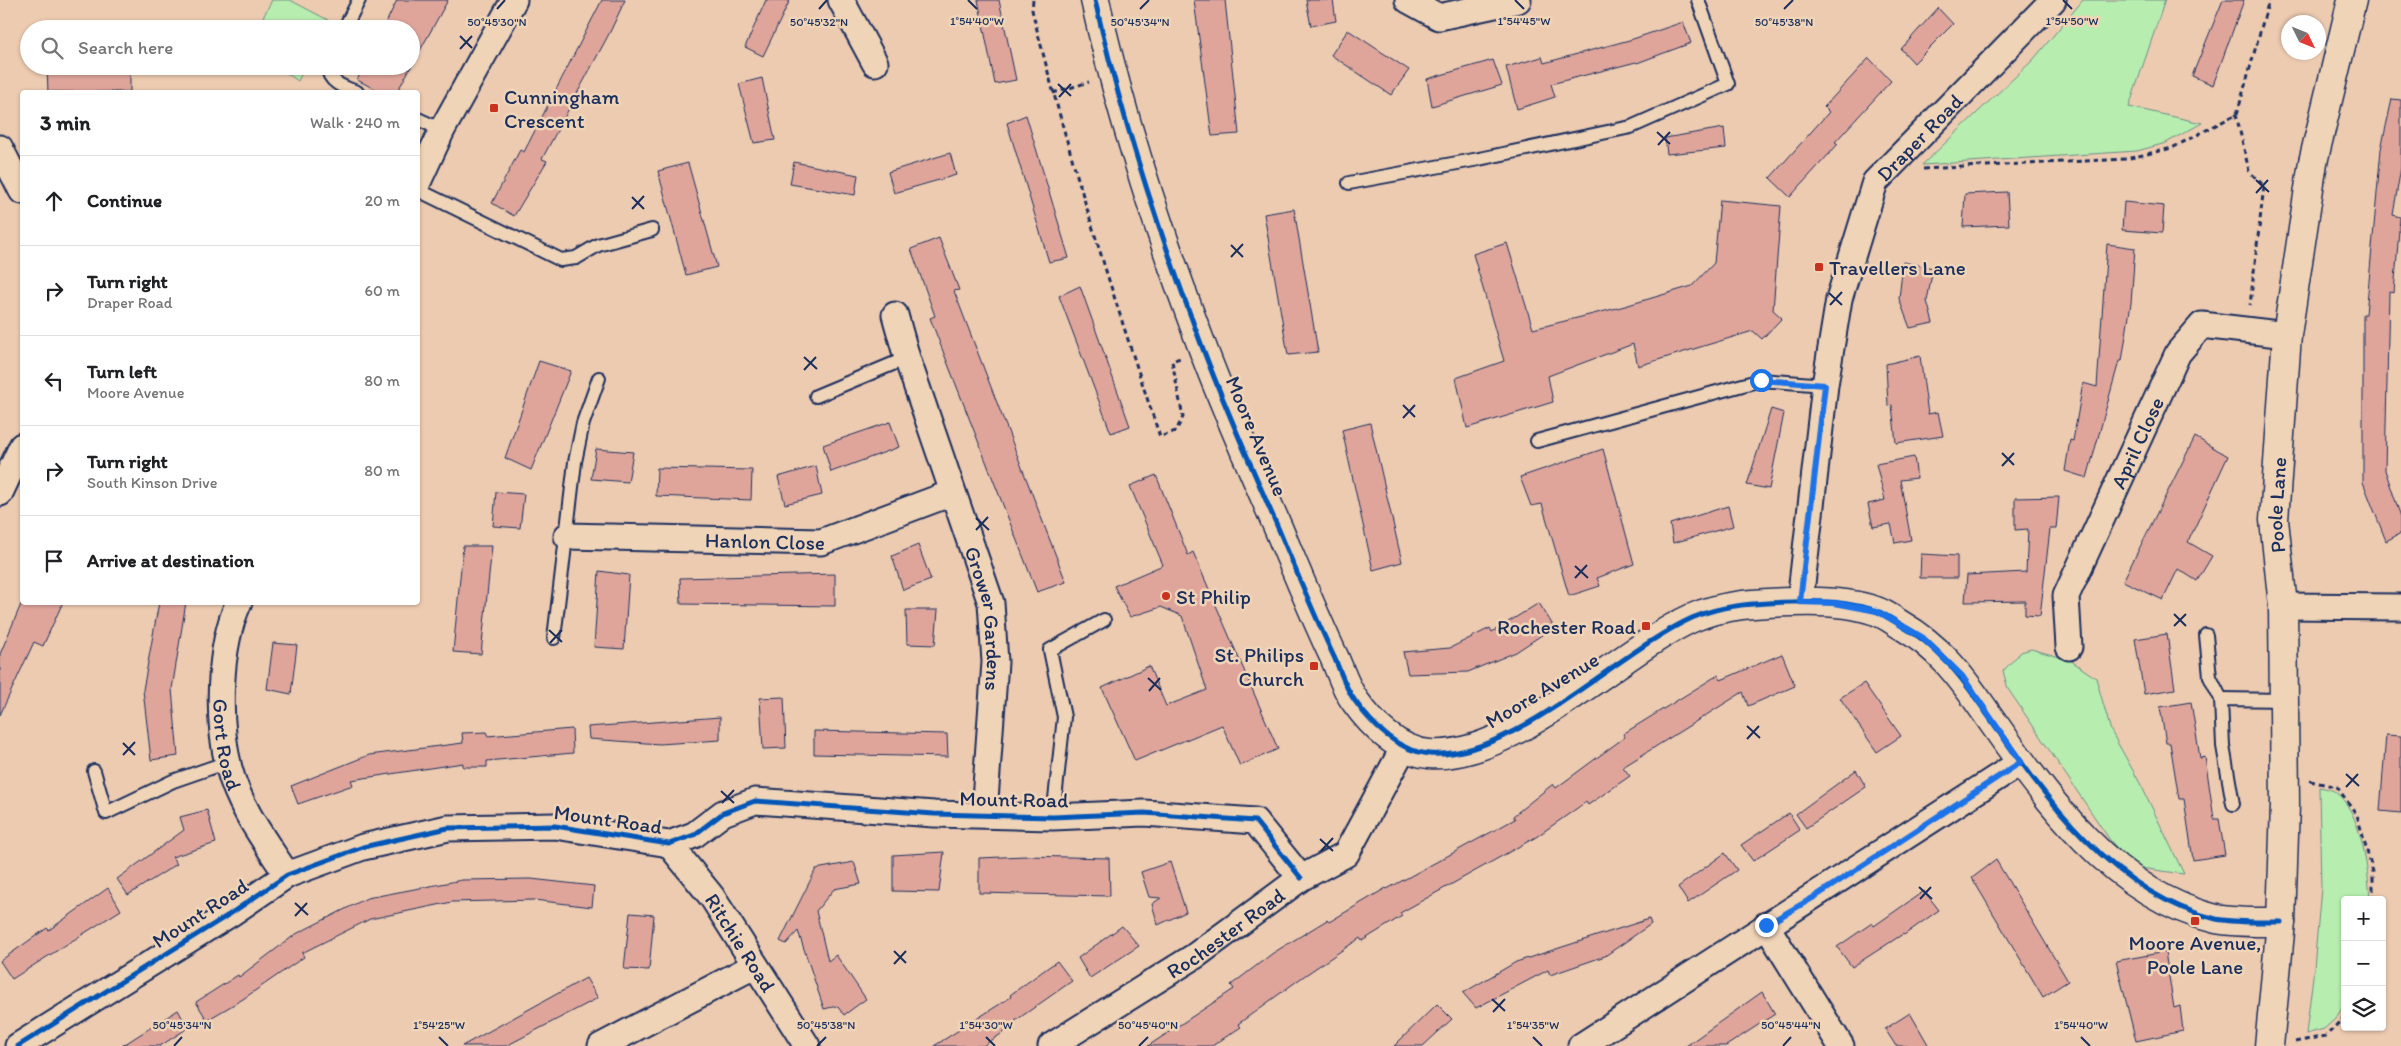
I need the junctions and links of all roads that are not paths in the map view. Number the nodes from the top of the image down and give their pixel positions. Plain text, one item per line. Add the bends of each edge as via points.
1 (359, 0) edge
2 (514, 0) edge
3 (841, 0) edge
4 (1095, 0) edge
5 (1408, 0) edge
6 (1518, 0) edge
7 (1698, 0) edge
8 (2053, 0) edge
9 (2352, 0) edge
10 (349, 20) edge
11 (875, 63) dead end
12 (329, 75) edge
13 (352, 90) edge
14 (420, 120) edge
15 (442, 130) junction
16 (0, 148) edge
17 (420, 178) edge
18 (1349, 183) dead end
19 (20, 187) edge
20 (420, 191) edge
21 (652, 230) dead end
22 (894, 315) dead end
23 (2287, 335) junction
24 (907, 358) junction
25 (599, 378) dead end
26 (1825, 385) junction
27 (816, 396) dead end
28 (1537, 441) dead end
29 (20, 450) edge
30 (0, 493) edge
31 (952, 493) junction
32 (567, 536) junction
33 (1800, 602) junction
34 (238, 605) edge
35 (2283, 606) junction
36 (2401, 607) edge
37 (1104, 620) dead end
38 (2206, 635) dead end
39 (554, 638) dead end
40 (2069, 647) dead end
41 (2221, 699) junction
42 (2285, 700) junction
43 (1404, 747) junction
44 (228, 762) junction
45 (2021, 762) junction
46 (94, 771) dead end
47 (2233, 804) dead end
48 (984, 814) junction
49 (1053, 817) junction
50 (669, 844) junction
51 (287, 875) junction
52 (1302, 878) junction
53 (2281, 922) junction
54 (1766, 925) junction
55 (754, 966) junction
56 (2281, 1044) edge
57 (18, 1046) edge
58 (601, 1046) edge
59 (808, 1046) edge
60 (1051, 1046) edge
61 (1580, 1046) edge
62 (1841, 1046) edge

1 - 10 lane
2 - 15 street
3 - 11 street
4 - 43 street, Moore Avenue via 1112,75 1147,192 1203,350 1353,699 1380,730
5 - 6 street via 1439,18
7 - 18 lane via 1728,84 1631,126 1479,160
8 - 26 street, Draper Road via 1875,182 1839,299
9 - 23 street, Poole Lane via 2313,162
12 - 13 lane via 338,84
14 - 15 lane
15 - 17 street
16 - 19 street
20 - 21 lane via 561,260 576,258 598,245
22 - 24 street, Grower Gardens
23 - 35 street, Poole Lane via 2274,520
23 - 40 street, April Close via 2202,325 2178,353 2066,596
24 - 27 lane
24 - 31 street, Grower Gardens
25 - 32 lane via 575,462
26 - 28 lane via 1761,380
26 - 33 street, Draper Road
29 - 30 street
31 - 32 street, Hanlon Close via 821,542
31 - 48 street, Grower Gardens via 991,603 995,662
32 - 39 lane
33 - 43 street, Moore Avenue via 1741,603 1693,617 1501,738 1457,752 1429,754
33 - 45 street, Moore Avenue via 1835,603 1877,611 1922,637 1962,676
34 - 44 street, Gort Road via 222,666 222,721
35 - 36 street
35 - 42 street, Poole Lane
37 - 49 lane via 1050,650 1064,716
38 - 41 lane via 2210,677
41 - 42 lane
41 - 47 lane via 2223,746
42 - 53 street, Poole Lane
43 - 52 street, Rochester Road via 1346,854
44 - 46 lane via 173,781 106,813
44 - 51 street, Gort Road via 251,819
45 - 53 street, Moore Avenue via 2106,861 2158,898 2216,919
45 - 54 street
48 - 49 street, Mount Road
48 - 50 street, Mount Road via 934,814 755,802 724,813 694,835
49 - 52 street, Mount Road via 1144,814 1255,821
50 - 51 street, Mount Road via 555,826 448,828 363,847
50 - 55 street, Ritchie Road via 712,897
51 - 57 street, Mount Road
52 - 60 street, Rochester Road via 1195,956
53 - 56 street, Poole Lane
54 - 61 street
54 - 62 street
55 - 58 street
55 - 59 street, Ritchie Road

